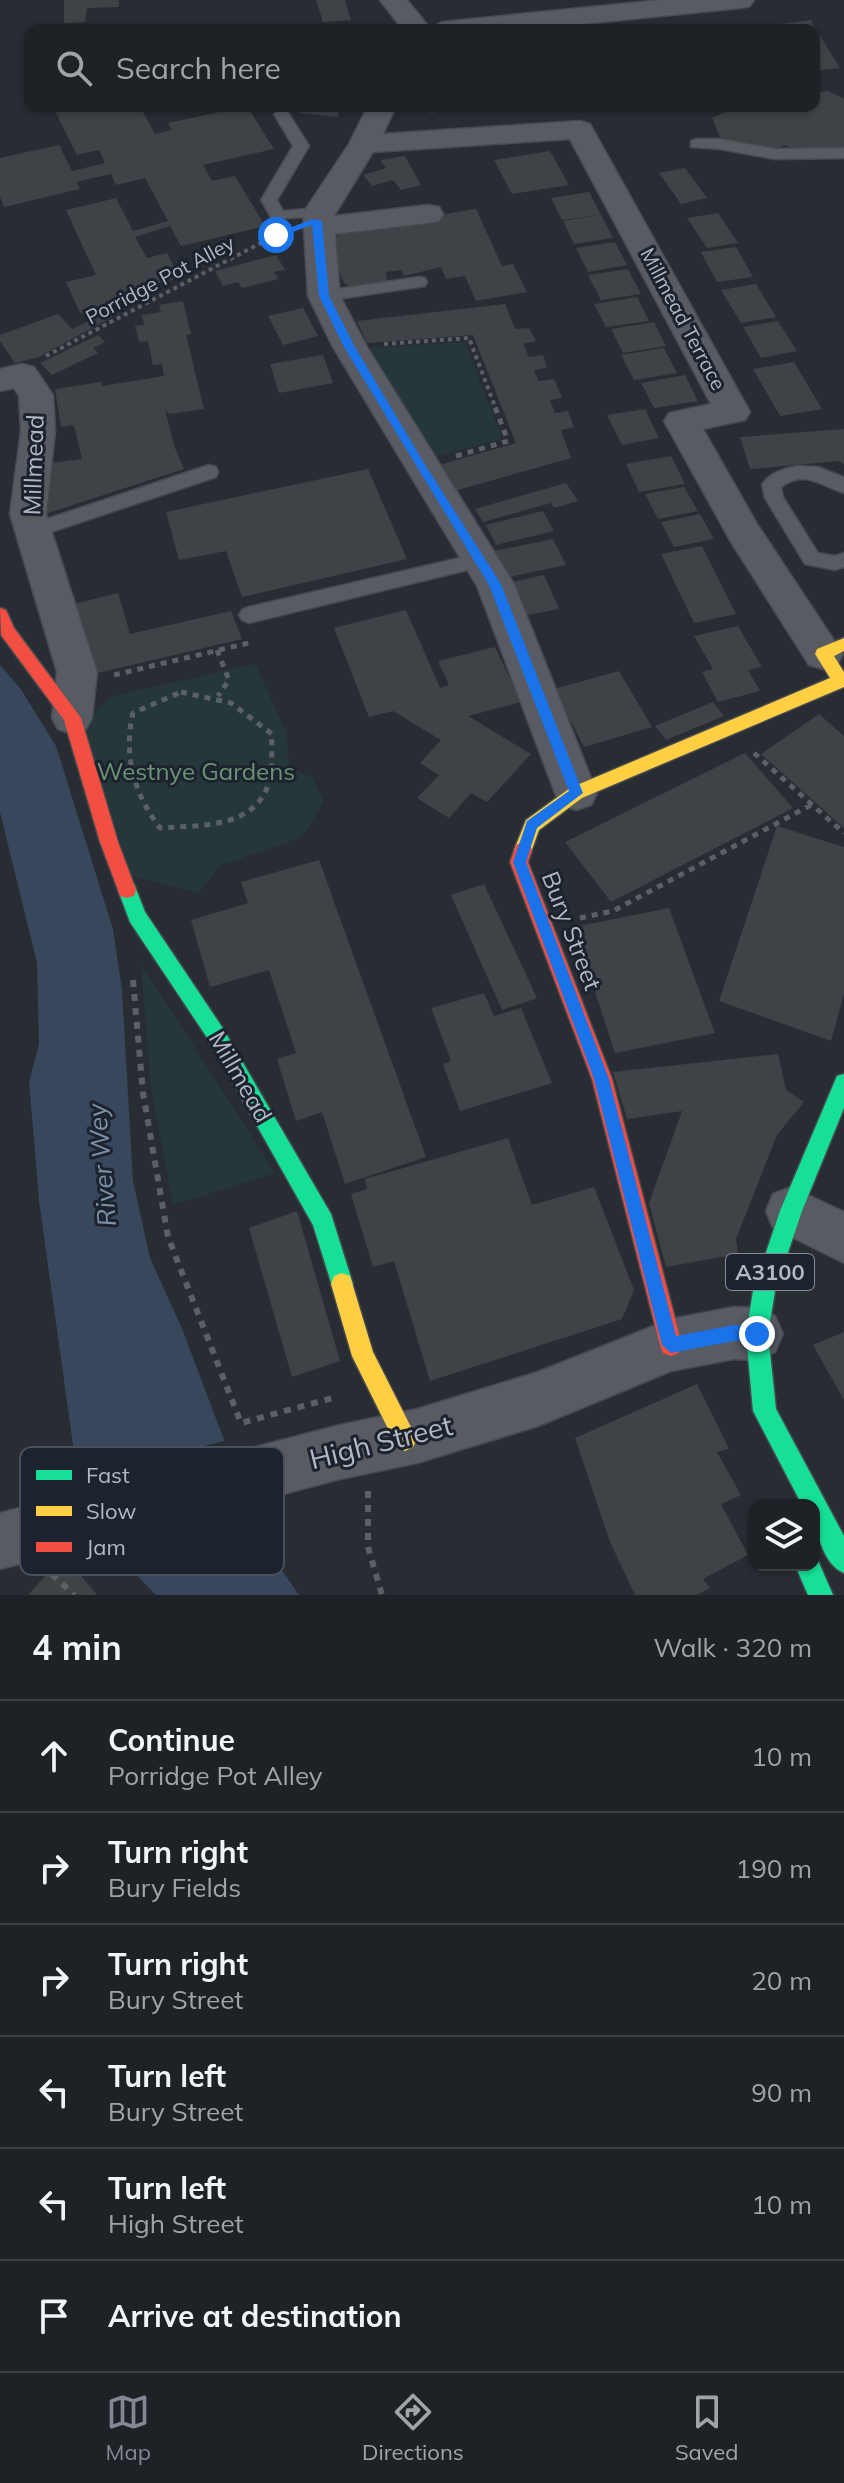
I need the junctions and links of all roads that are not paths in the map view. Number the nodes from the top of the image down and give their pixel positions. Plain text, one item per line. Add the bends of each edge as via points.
1 (393, 0) edge
2 (741, 0) edge
3 (412, 24) edge
4 (545, 24) edge
5 (379, 112) edge
6 (282, 114) dead end
7 (364, 144) junction
8 (696, 144) dead end
9 (844, 153) edge
10 (428, 214) dead end
11 (317, 220) junction
12 (419, 282) dead end
13 (324, 296) junction
14 (11, 378) edge
15 (209, 472) dead end
16 (844, 486) edge
17 (33, 531) junction
18 (481, 560) junction
19 (844, 560) edge
20 (0, 614) edge
21 (249, 615) dead end
22 (836, 660) edge
23 (72, 718) junction
24 (576, 793) junction
25 (844, 1083) edge
26 (791, 1211) junction
27 (844, 1238) edge
28 (757, 1334) junction
29 (671, 1345) junction
30 (765, 1411) junction
31 (368, 1446) junction
32 (284, 1468) edge
33 (777, 1474) dead end
34 (20, 1536) edge
35 (0, 1541) edge
36 (844, 1561) edge
37 (810, 1571) edge
38 (821, 1595) edge

1 - 3 street
2 - 4 street
5 - 7 street
6 - 11 lane via 301,146 269,200 278,216
7 - 11 street
7 - 22 street, Millmead Terrace via 580,130 733,412 681,421 744,533
8 - 9 lane via 775,154
10 - 11 street
11 - 13 street
12 - 13 lane
13 - 18 street via 420,466
14 - 17 street, Millmead via 36,395 38,431 28,514
15 - 17 lane
16 - 19 lane via 830,475 804,472 780,476 771,485 812,559
17 - 23 street, Millmead via 77,672
18 - 21 lane
18 - 24 street via 506,610
20 - 23 street, Millmead
22 - 24 street, Bury Street via 735,726
23 - 31 street, Millmead via 137,916 215,1033 323,1221 363,1356
24 - 29 street, Bury Street via 532,825 519,862 602,1079
25 - 26 street, A3100
26 - 27 street
26 - 28 street, A3100 via 764,1291
28 - 29 street, High Street
28 - 30 street, A3100
29 - 31 street, High Street via 538,1399
30 - 33 street, A3100
30 - 36 street, A3100
31 - 32 street, High Street
34 - 35 street, High Street
37 - 38 street

